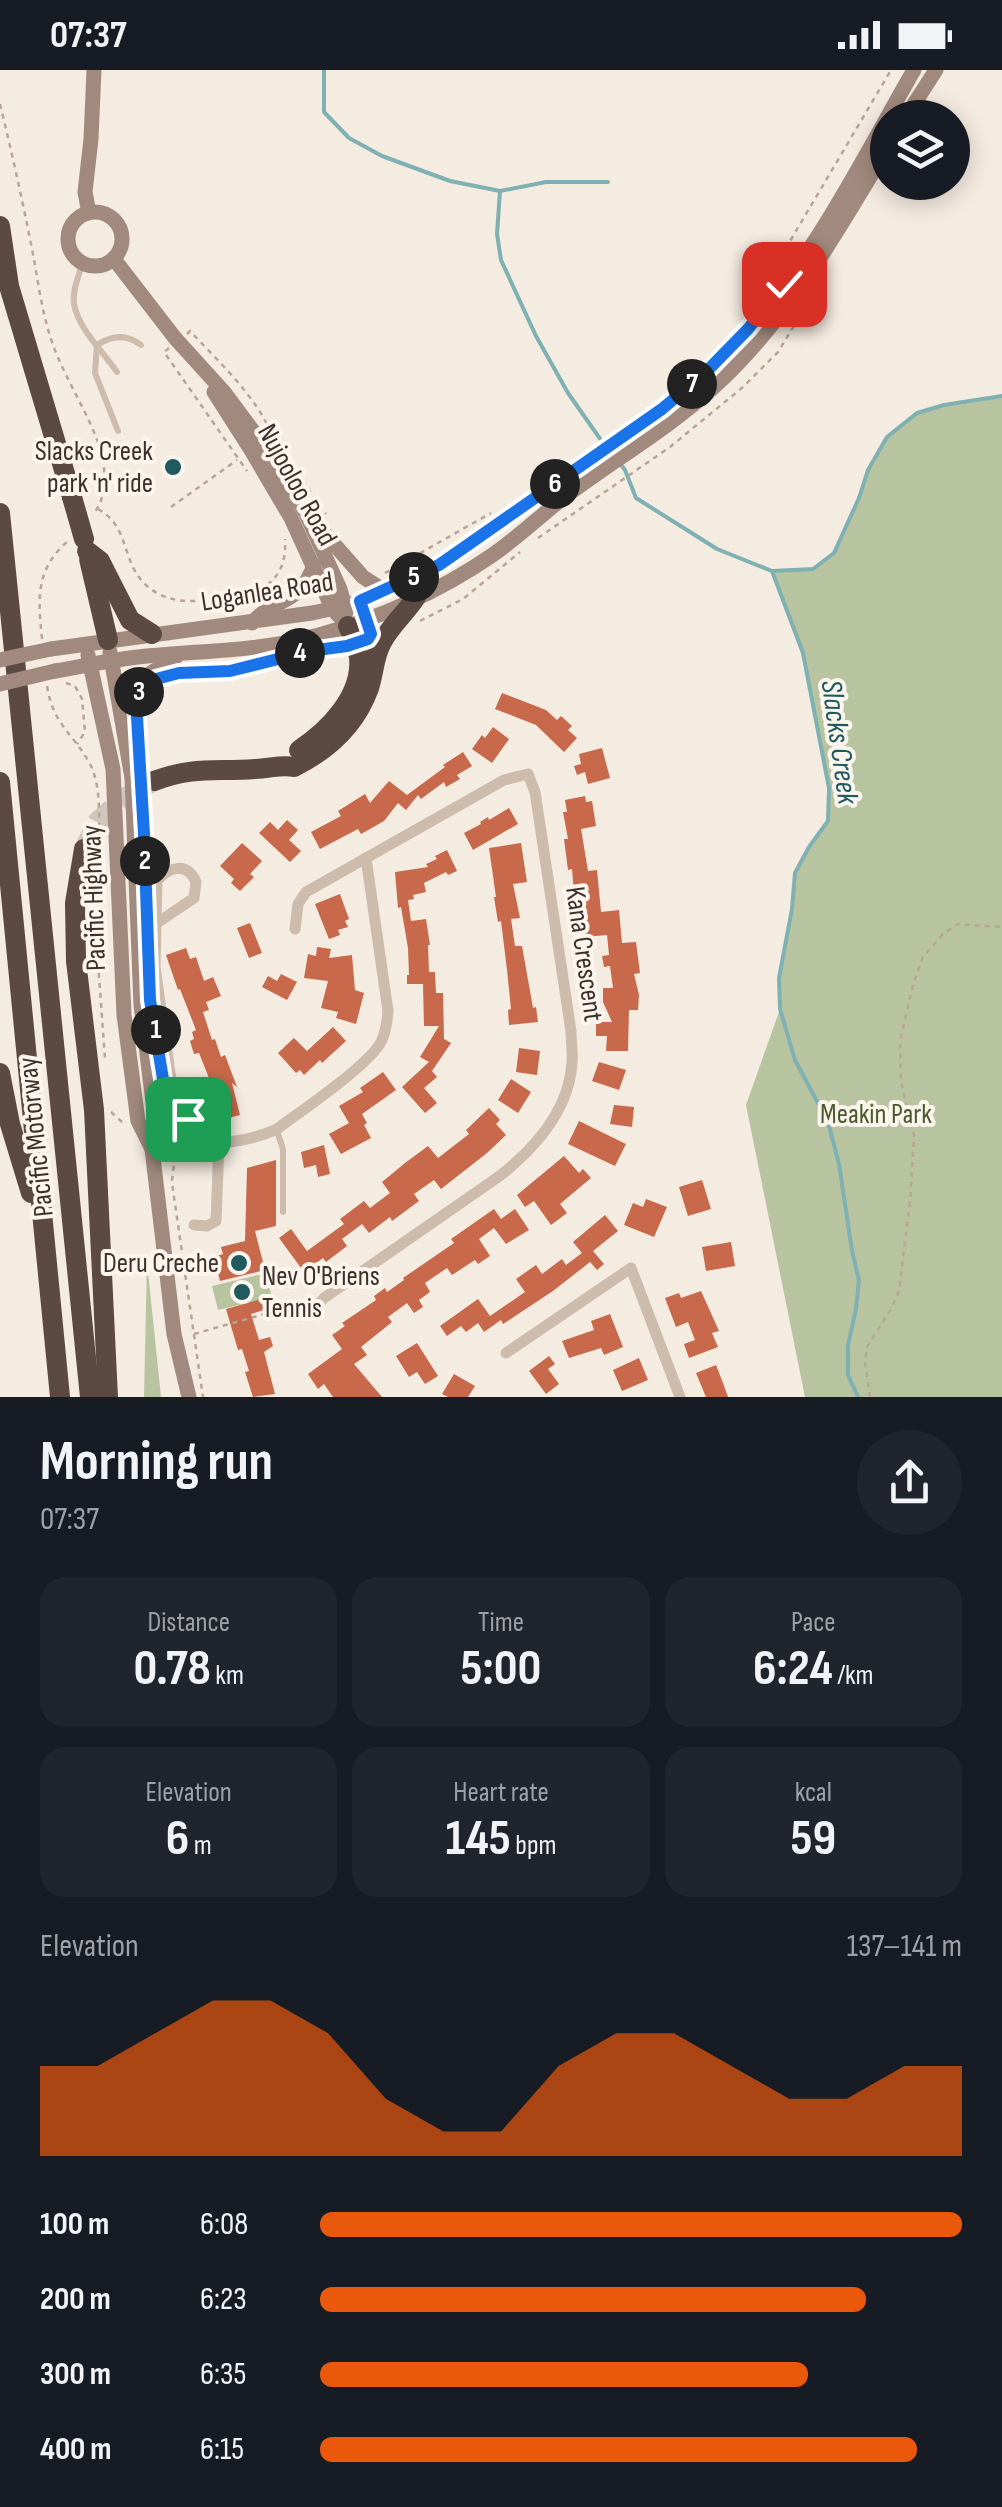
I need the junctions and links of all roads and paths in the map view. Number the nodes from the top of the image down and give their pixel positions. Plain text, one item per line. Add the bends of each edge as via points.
1 (94, 70) edge
2 (892, 70) edge
3 (914, 70) edge
4 (936, 70) edge
5 (917, 100) edge
6 (870, 176) edge
7 (89, 212) junction
8 (0, 226) edge
9 (114, 259) junction
10 (82, 264) junction
11 (762, 290) dead end
12 (178, 341) junction
13 (97, 345) junction
14 (140, 345) dead end
15 (199, 366) junction
16 (117, 372) dead end
17 (666, 415) junction
18 (118, 431) dead end
19 (271, 433) dead end
20 (238, 459) junction
21 (634, 472) dead end
22 (302, 480) dead end
23 (621, 481) dead end
24 (255, 482) dead end
25 (556, 493) junction
26 (171, 507) dead end
27 (98, 509) dead end
28 (498, 510) dead end
29 (305, 512) junction
30 (0, 513) edge
31 (331, 522) dead end
32 (284, 532) dead end
33 (86, 545) junction
34 (314, 565) junction
35 (362, 578) junction
36 (384, 591) junction
37 (416, 597) junction
38 (345, 621) junction
39 (252, 622) junction
40 (152, 634) junction
41 (86, 644) junction
42 (110, 650) junction
43 (310, 651) dead end
44 (179, 654) junction
45 (278, 658) dead end
46 (0, 660) edge
47 (90, 665) junction
48 (168, 676) dead end
49 (59, 677) junction
50 (0, 684) edge
51 (140, 688) dead end
52 (120, 697) junction
53 (138, 738) dead end
54 (283, 765) junction
55 (154, 780) tunnel mouth
56 (0, 782) edge
57 (84, 848) tunnel mouth
58 (366, 858) junction
59 (157, 923) junction
60 (1002, 927) edge
61 (295, 929) dead end
62 (0, 1073) edge
63 (106, 1073) dead end
64 (109, 1100) dead end
65 (138, 1121) junction
66 (276, 1130) junction
67 (219, 1142) junction
68 (197, 1144) junction
69 (174, 1146) junction
70 (152, 1149) junction
71 (283, 1212) dead end
72 (194, 1224) dead end
73 (45, 1238) junction
74 (312, 1312) joint
75 (192, 1334) junction
76 (506, 1353) dead end
77 (60, 1397) edge
78 (90, 1397) edge
79 (108, 1397) edge
80 (188, 1397) edge
81 (204, 1397) edge
82 (680, 1397) edge
83 (870, 1397) edge

1 - 7 main road
2 - 11 path
3 - 17 main road, Loganlea Road via 784,284
4 - 5 main road
6 - 17 main road, Loganlea Road via 796,296 757,343 730,371
7 - 9 main road via 119,226 122,244
7 - 10 main road via 74,221 68,236 70,252
8 - 33 highway, bridge via 9,286
9 - 10 main road
9 - 12 main road, Nujooloo Road
10 - 13 lane via 74,304
12 - 15 main road, Nujooloo Road
12 - 19 path via 190,332
12 - 20 path via 164,352
13 - 14 lane via 116,337
13 - 16 lane
13 - 18 lane via 95,372
15 - 29 main road, Nujooloo Road via 262,443
15 - 34 main road, Nujooloo Road
17 - 25 main road, Loganlea Road
20 - 24 path
20 - 26 path
21 - 23 path
22 - 31 path
25 - 36 main road, Loganlea Road
25 - 37 main road, Loganlea Road via 489,558
27 - 32 path via 120,528 142,580 175,601 262,589 283,558
28 - 35 path via 389,572 370,570
29 - 35 main road
29 - 38 main road, Nujooloo Road via 340,588
30 - 78 highway, Pacific Motorway
33 - 40 highway via 130,620
33 - 42 highway
34 - 38 main road, Nujooloo Road
34 - 39 main road via 298,593
35 - 36 main road
36 - 38 main road, Loganlea Road
37 - 38 main road, Loganlea Road
37 - 54 highway via 380,645 367,693 336,740 294,767
38 - 39 main road, Loganlea Road
38 - 43 path
38 - 44 main road, Loganlea Road via 275,645
38 - 54 highway via 359,666 353,690 326,729
39 - 40 main road, Loganlea Road
40 - 42 main road, Loganlea Road
41 - 42 main road, Loganlea Road
41 - 46 main road, Loganlea Road, bridge
41 - 47 main road, Pacific Highway
42 - 44 main road, Loganlea Road
42 - 47 main road, Loganlea Road
42 - 52 main road, Pacific Highway
44 - 52 main road
45 - 48 path via 230,671
47 - 49 main road, Loganlea Road
47 - 65 main road, Pacific Highway via 113,769 124,1015
49 - 50 main road, Loganlea Road, bridge
49 - 63 path via 82,699 85,732 76,745 97,786 97,948
51 - 53 path
52 - 70 main road, Pacific Highway via 132,778
54 - 55 highway via 180,771
56 - 73 highway, Pacific Motorway
57 - 79 highway via 74,902 76,961 94,1110
58 - 61 street, Kana Crescent via 306,892
58 - 66 street via 386,1030 366,1060
58 - 74 street, Kana Crescent via 504,780 528,774 572,1065 564,1098 527,1154
59 - 59 street via 194,898 196,882 187,870 170,868 157,880
59 - 68 street via 155,967 173,1094 194,1125
60 - 83 path via 958,924 923,957 913,984 900,1041 914,1136 910,1202 898,1291 868,1347
62 - 73 highway
64 - 65 path via 122,1124
65 - 70 main road, Pacific Highway
66 - 67 street
66 - 71 lane via 283,1149
67 - 68 street
67 - 72 street via 216,1221
68 - 69 street
69 - 70 street
69 - 75 path via 172,1180
70 - 80 main road, Pacific Highway
73 - 77 highway, Pacific Motorway
74 - 75 path via 288,1307
75 - 81 path
76 - 82 street via 632,1268

